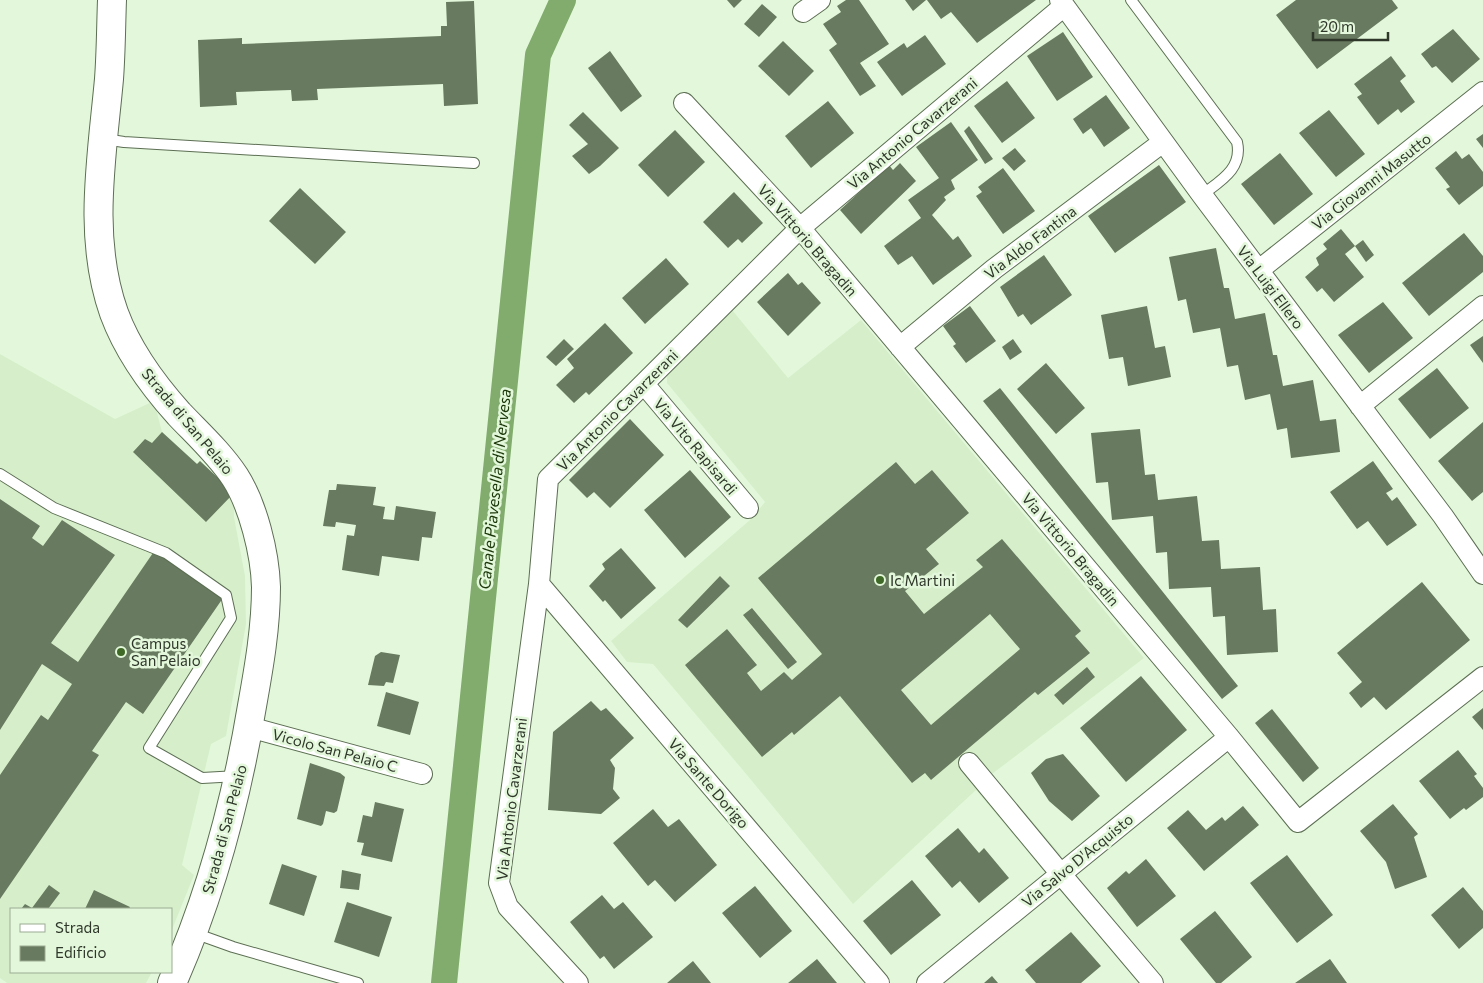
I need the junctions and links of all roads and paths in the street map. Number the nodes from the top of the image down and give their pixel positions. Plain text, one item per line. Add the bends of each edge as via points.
1 (112, 0) edge
2 (820, 0) edge
3 (1132, 0) edge
4 (1065, 2) edge
5 (803, 12) dead end
6 (1483, 92) edge
7 (684, 103) dead end
8 (103, 139) junction
9 (1163, 142) junction
10 (474, 163) dead end
11 (1202, 196) junction
12 (800, 228) junction
13 (1260, 270) junction
14 (1483, 306) edge
15 (900, 347) junction
16 (644, 384) junction
17 (1360, 406) junction
18 (0, 474) edge
19 (748, 508) dead end
20 (1483, 574) edge
21 (539, 584) junction
22 (1483, 678) edge
23 (249, 727) junction
24 (1229, 737) junction
25 (969, 763) dead end
26 (422, 774) dead end
27 (238, 776) junction
28 (1060, 874) junction
29 (194, 933) junction
30 (172, 983) edge
31 (358, 983) edge
32 (578, 983) edge
33 (879, 983) edge
34 (927, 983) edge
35 (1153, 983) edge

1 - 8 street, Strada di San Pelaio
2 - 5 street
3 - 11 lane via 1237,142 1238,160 1226,177
4 - 9 street, Via Luigi Ellero
4 - 12 street, Via Antonio Cavarzerani
6 - 13 street, Via Giovanni Masutto
7 - 12 street, Via Vittorio Bragadin
8 - 10 lane
8 - 23 street, Strada di San Pelaio via 99,242 114,312 129,348 152,383 235,477 250,505 260,540 266,585 263,638
9 - 11 street, Via Luigi Ellero
9 - 15 street, Via Aldo Fantina via 994,269
11 - 13 street, Via Luigi Ellero
12 - 15 street, Via Vittorio Bragadin
12 - 16 street, Via Antonio Cavarzerani
13 - 17 street, Via Luigi Ellero
14 - 17 street
15 - 24 street, Via Vittorio Bragadin
16 - 19 street, Via Vito Rapisardi
16 - 21 street, Via Antonio Cavarzerani via 548,479
17 - 20 street, Via Luigi Ellero
18 - 27 lane via 54,508 166,553 226,596 231,618 149,748 202,778
21 - 32 street, Via Antonio Cavarzerani via 499,883 508,907
21 - 33 street, Via Sante Dorigo
22 - 24 street, Via Vittorio Bragadin via 1298,822
23 - 26 street, Vicolo San Pelaio C
23 - 27 street, Strada di San Pelaio
24 - 28 street, Via Salvo D'Acquisto
25 - 28 street
27 - 29 street, Strada di San Pelaio via 220,852
28 - 34 street, Via Salvo D'Acquisto
28 - 35 street
29 - 30 street, Strada di San Pelaio
29 - 31 lane

